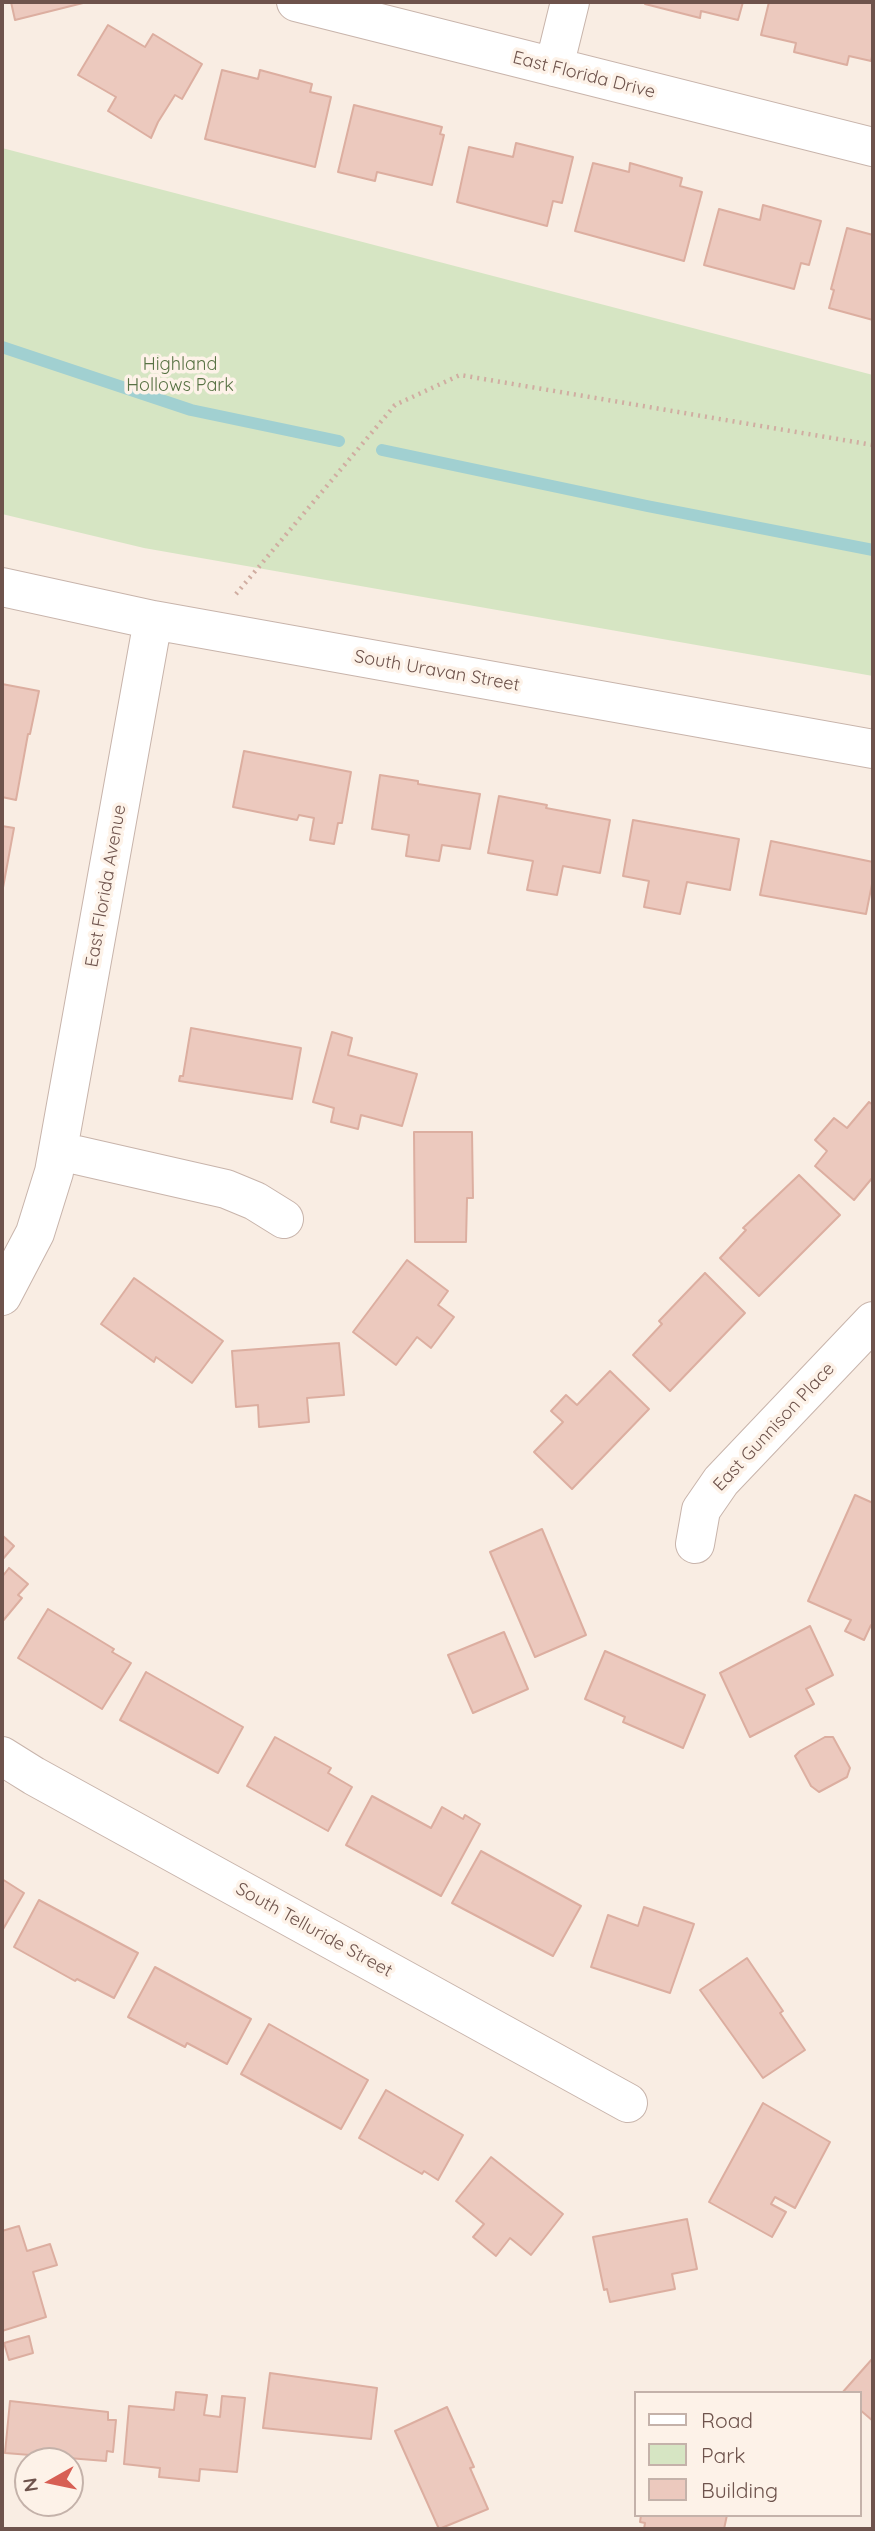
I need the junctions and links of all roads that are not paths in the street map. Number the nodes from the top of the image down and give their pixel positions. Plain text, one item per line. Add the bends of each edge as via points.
1 (296, 2) edge
2 (570, 2) edge
3 (554, 67) junction
4 (873, 147) edge
5 (2, 587) edge
6 (153, 620) junction
7 (873, 749) edge
8 (59, 1151) junction
9 (284, 1219) dead end
10 (2, 1296) edge
11 (873, 1321) edge
12 (695, 1544) dead end
13 (2, 1756) edge
14 (628, 2103) dead end

1 - 3 street, East Florida Drive
2 - 3 street
3 - 4 street, East Florida Drive
5 - 6 street, South Uravan Street
6 - 7 street, South Uravan Street
6 - 8 street, East Florida Avenue
8 - 9 street via 226,1189
8 - 10 street, East Florida Avenue via 34,1233
11 - 12 street, East Gunnison Place via 720,1482 701,1510
13 - 14 street, South Telluride Street

